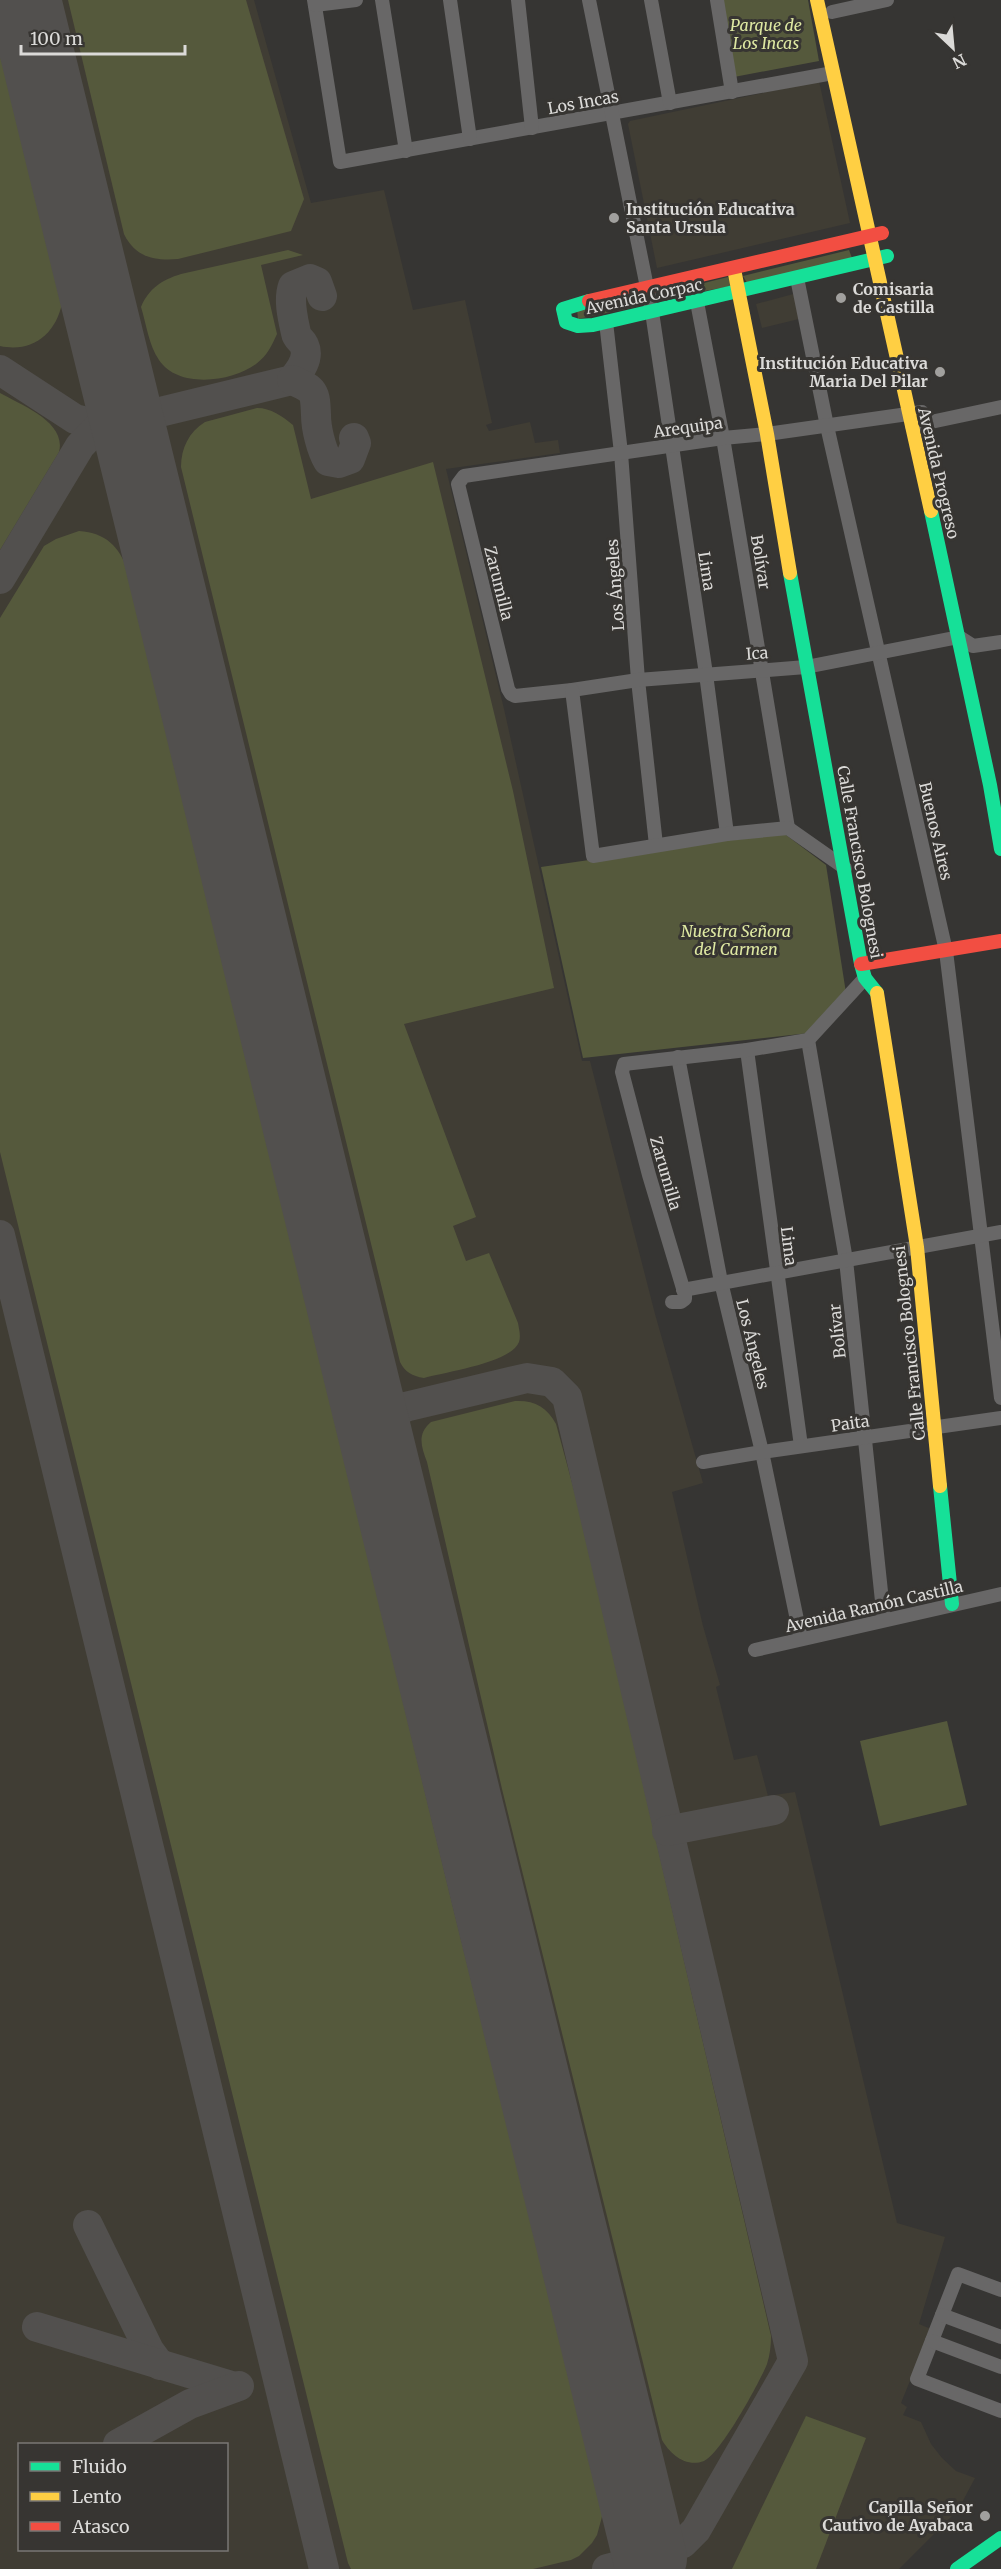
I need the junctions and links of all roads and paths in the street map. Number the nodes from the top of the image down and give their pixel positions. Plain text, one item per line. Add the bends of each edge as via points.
1 (356, 0) edge
2 (382, 0) edge
3 (450, 0) edge
4 (518, 0) edge
5 (589, 0) edge
6 (651, 0) edge
7 (717, 0) edge
8 (817, 0) edge
9 (887, 0) edge
10 (315, 2) edge
11 (831, 6) edge
12 (833, 73) junction
13 (732, 92) junction
14 (670, 103) junction
15 (611, 113) junction
16 (531, 128) junction
17 (470, 139) junction
18 (406, 151) junction
19 (876, 234) junction
20 (881, 258) junction
21 (734, 269) junction
22 (797, 278) junction
23 (647, 288) junction
24 (739, 292) junction
25 (697, 302) junction
26 (652, 312) junction
27 (606, 322) junction
28 (1001, 407) edge
29 (917, 419) junction
30 (827, 426) junction
31 (767, 434) junction
32 (723, 438) junction
33 (670, 446) junction
34 (621, 453) junction
35 (459, 479) joint
36 (958, 637) junction
37 (1001, 642) edge
38 (973, 646) junction
39 (879, 653) junction
40 (806, 667) junction
41 (762, 669) junction
42 (706, 674) junction
43 (638, 680) junction
44 (572, 690) junction
45 (511, 694) joint
46 (1001, 777) edge
47 (788, 828) junction
48 (727, 834) junction
49 (656, 845) junction
50 (1001, 849) edge
51 (845, 868) junction
52 (1001, 941) edge
53 (946, 951) junction
54 (861, 964) junction
55 (865, 978) junction
56 (808, 1040) junction
57 (747, 1050) junction
58 (678, 1057) junction
59 (1001, 1232) edge
60 (981, 1236) junction
61 (917, 1247) junction
62 (846, 1260) junction
63 (776, 1273) junction
64 (721, 1282) junction
65 (683, 1290) junction
66 (672, 1302) dead end
67 (1001, 1398) edge
68 (1001, 1418) edge
69 (933, 1428) junction
70 (864, 1438) junction
71 (801, 1446) junction
72 (762, 1452) junction
73 (703, 1462) dead end
74 (1001, 1594) edge
75 (952, 1604) junction
76 (884, 1620) junction
77 (801, 1639) junction
78 (755, 1650) dead end
79 (1001, 2290) edge
80 (942, 2315) junction
81 (1001, 2337) edge
82 (932, 2341) junction
83 (1001, 2367) edge
84 (1001, 2411) edge
85 (1001, 2538) edge
86 (1001, 2555) edge
87 (957, 2569) edge
88 (981, 2569) edge

1 - 10 street
2 - 18 street
3 - 17 street
4 - 16 street
5 - 15 street, Lima
6 - 14 street
7 - 13 street
8 - 12 street, Avenida Progreso
9 - 11 street
10 - 18 street, Los Incas via 340,162
11 - 19 street, Avenida Progreso
12 - 13 street, Los Incas
12 - 19 street, Avenida Progreso
13 - 14 street, Los Incas
14 - 15 street, Los Incas
15 - 16 street, Los Incas
15 - 23 street, Lima
16 - 17 street, Los Incas
17 - 18 street, Los Incas
19 - 20 street, Avenida Progreso
19 - 21 street, Avenida Corpac
20 - 22 street, Avenida Corpac
20 - 29 street, Avenida Progreso
21 - 23 street, Avenida Corpac
21 - 24 street, Calle Francisco Bolognesi
22 - 24 street, Avenida Corpac
22 - 30 street, Buenos Aires
23 - 26 street, Lima
23 - 27 street, Avenida Corpac via 563,309 564,318 573,327
24 - 25 street, Avenida Corpac
24 - 31 street, Calle Francisco Bolognesi
25 - 26 street, Avenida Corpac
25 - 32 street, Bolívar
26 - 27 street, Avenida Corpac
26 - 33 street, Lima
27 - 34 street, Los Ángeles
28 - 29 street, Arequipa
29 - 30 street, Arequipa
29 - 36 street, Avenida Progreso
29 - 38 street, Avenida Progreso
30 - 31 street, Arequipa
30 - 39 street, Buenos Aires
31 - 32 street, Arequipa
31 - 40 street, Calle Francisco Bolognesi
32 - 33 street, Arequipa
32 - 41 street, Bolívar
33 - 34 street, Arequipa
33 - 42 street, Lima
34 - 35 street, Arequipa
34 - 43 street, Los Ángeles
35 - 45 street, Zarumilla
36 - 38 street
36 - 39 street, Ica
36 - 50 street, Avenida Progreso
37 - 38 street
38 - 46 street, Avenida Progreso
39 - 40 street, Ica
39 - 53 street, Buenos Aires
40 - 41 street, Ica
40 - 51 street, Calle Francisco Bolognesi
41 - 42 street, Ica
41 - 47 street, Bolívar
42 - 43 street, Ica
42 - 48 street, Lima
43 - 44 street, Ica
43 - 49 street, Los Ángeles
44 - 45 street, Ica
44 - 49 street via 592,855
47 - 48 street
47 - 51 street
48 - 49 street
51 - 54 street, Calle Francisco Bolognesi
52 - 53 street
53 - 54 street
53 - 60 street, Buenos Aires
54 - 55 street, Calle Francisco Bolognesi
55 - 56 street
55 - 61 street, Calle Francisco Bolognesi via 875,989 880,1006
56 - 57 street
56 - 62 street, Bolívar
57 - 58 street
57 - 63 street, Lima
58 - 64 street, Los Ángeles
58 - 65 street, Zarumilla via 624,1064 622,1072
59 - 60 street
60 - 61 street
60 - 67 street, Buenos Aires
61 - 62 street
61 - 69 street, Calle Francisco Bolognesi
62 - 63 street
62 - 70 street, Bolívar
63 - 64 street
63 - 71 street, Lima
64 - 65 street
64 - 72 street, Los Ángeles
65 - 66 street via 684,1300
68 - 69 street, Paita
69 - 70 street, Paita
69 - 75 street, Calle Francisco Bolognesi
70 - 71 street, Paita
70 - 76 street, Bolívar
71 - 72 street, Paita
72 - 73 street, Paita
72 - 77 street, Los Ángeles
74 - 75 street, Avenida Ramón Castilla
75 - 76 street, Avenida Ramón Castilla
76 - 77 street, Avenida Ramón Castilla
77 - 78 street, Avenida Ramón Castilla
79 - 80 street via 958,2274
80 - 81 street
80 - 82 street
82 - 83 street
82 - 84 street via 917,2379
85 - 87 street
86 - 88 street

